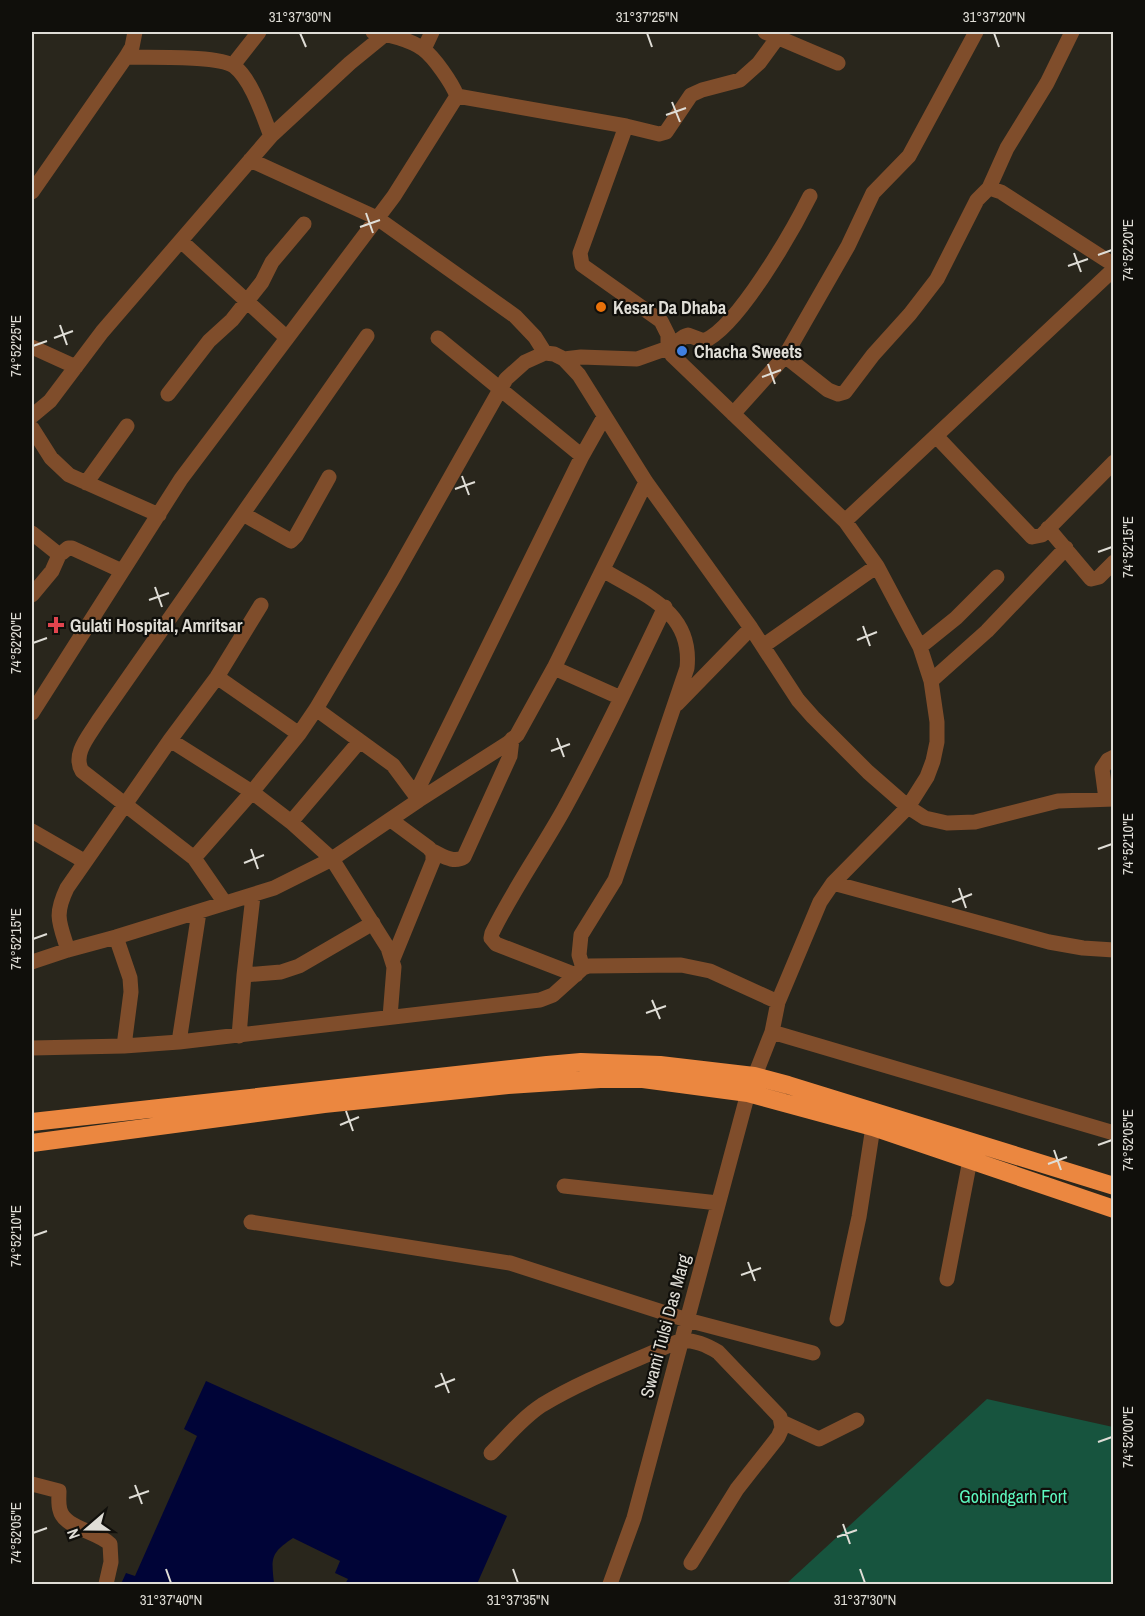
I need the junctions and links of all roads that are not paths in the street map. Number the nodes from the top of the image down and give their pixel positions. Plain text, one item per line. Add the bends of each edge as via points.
1 (135, 32) edge
2 (258, 32) edge
3 (382, 32) edge
4 (432, 32) edge
5 (976, 32) edge
6 (1072, 32) edge
7 (772, 34) edge
8 (424, 49) junction
9 (126, 57) junction
10 (838, 63) dead end
11 (233, 65) junction
12 (457, 96) junction
13 (626, 126) junction
14 (271, 136) junction
15 (250, 160) junction
16 (989, 188) junction
17 (32, 192) edge
18 (810, 196) dead end
19 (377, 218) junction
20 (304, 224) dead end
21 (181, 241) junction
22 (1113, 267) edge
23 (246, 300) junction
24 (367, 336) dead end
25 (287, 338) junction
26 (438, 338) dead end
27 (32, 348) edge
28 (668, 348) junction
29 (545, 353) junction
30 (785, 356) junction
31 (564, 359) junction
32 (76, 367) junction
33 (500, 388) junction
34 (168, 394) dead end
35 (733, 414) junction
36 (32, 416) edge
37 (604, 417) junction
38 (127, 426) dead end
39 (32, 428) edge
40 (937, 437) junction
41 (582, 456) junction
42 (1113, 462) edge
43 (329, 477) dead end
44 (646, 482) junction
45 (86, 483) junction
46 (243, 514) junction
47 (159, 515) junction
48 (845, 522) junction
49 (1048, 528) junction
50 (32, 533) edge
51 (1066, 548) junction
52 (60, 554) junction
53 (1113, 562) edge
54 (877, 566) junction
55 (603, 570) junction
56 (122, 571) junction
57 (997, 578) dead end
58 (32, 595) edge
59 (261, 605) dead end
60 (665, 608) junction
61 (751, 628) junction
62 (763, 646) junction
63 (920, 646) junction
64 (554, 668) junction
65 (217, 677) junction
66 (931, 681) junction
67 (621, 698) junction
68 (673, 708) junction
69 (316, 709) junction
70 (32, 713) edge
71 (299, 734) junction
72 (512, 739) junction
73 (170, 740) junction
74 (359, 742) junction
75 (1113, 757) edge
76 (252, 792) junction
77 (417, 797) junction
78 (1110, 799) edge
79 (124, 805) junction
80 (908, 807) junction
81 (390, 820) junction
82 (291, 822) junction
83 (32, 831) edge
84 (432, 850) junction
85 (194, 858) junction
86 (332, 860) junction
87 (84, 861) junction
88 (833, 883) junction
89 (253, 896) junction
90 (225, 903) junction
91 (200, 912) junction
92 (373, 923) junction
93 (116, 937) junction
94 (68, 950) junction
95 (1113, 950) edge
96 (393, 960) junction
97 (32, 962) edge
98 (580, 971) junction
99 (244, 975) junction
100 (778, 1002) junction
101 (390, 1017) junction
102 (772, 1032) junction
103 (239, 1036) junction
104 (179, 1042) junction
105 (124, 1047) junction
106 (32, 1048) edge
107 (751, 1085) junction
108 (32, 1122) edge
109 (873, 1126) junction
110 (1113, 1133) edge
111 (32, 1143) edge
112 (970, 1160) junction
113 (564, 1185) dead end
114 (1113, 1186) edge
115 (718, 1203) junction
116 (1113, 1209) edge
117 (251, 1222) dead end
118 (947, 1279) dead end
119 (837, 1319) dead end
120 (687, 1320) junction
121 (681, 1340) junction
122 (813, 1353) dead end
123 (857, 1420) dead end
124 (782, 1422) junction
125 (491, 1453) dead end
126 (32, 1484) edge
127 (691, 1563) dead end
128 (106, 1584) edge
129 (610, 1584) edge

1 - 9 street
2 - 11 street
3 - 8 street
3 - 14 street
4 - 8 street
5 - 30 street via 909,156 873,193 848,246
6 - 16 street
7 - 10 street
7 - 13 street via 759,63 740,80 691,95 666,132 659,134
8 - 12 street
9 - 11 street via 214,60
9 - 17 street
11 - 14 street via 251,88
12 - 13 street
12 - 19 street
13 - 28 street via 580,260 661,321 668,335
14 - 15 street
15 - 19 street
15 - 21 street
16 - 22 street via 1001,192
16 - 30 street via 977,200 937,279 845,392 828,390
18 - 28 street via 791,233 734,316 709,339 688,335
19 - 25 street
19 - 29 street via 515,316
20 - 23 street
21 - 23 street
21 - 32 street
22 - 40 street
23 - 25 street
23 - 34 street
24 - 46 street
25 - 47 street via 181,479
26 - 33 street
27 - 32 street
28 - 31 street via 637,359
28 - 35 street, Swami Tulsi Das Marg
29 - 31 street
29 - 33 street via 516,368
30 - 35 street
31 - 37 street via 579,375
32 - 36 street
33 - 41 street
33 - 69 street
35 - 48 street, Swami Tulsi Das Marg
37 - 41 street
37 - 44 street
38 - 45 street
39 - 45 street via 59,468
40 - 48 street
40 - 49 street via 1032,537 1042,535
41 - 77 street
42 - 49 street
43 - 46 street via 291,541
44 - 55 street
44 - 61 street
45 - 47 street
46 - 79 street via 78,755 82,771
47 - 56 street
48 - 54 street, Swami Tulsi Das Marg
49 - 51 street
50 - 52 street
51 - 53 street via 1090,579 1100,578
51 - 66 street via 987,631
52 - 56 street via 72,548
52 - 58 street
54 - 62 street
54 - 63 street, Swami Tulsi Das Marg
55 - 60 street
55 - 64 street
56 - 70 street
57 - 63 street via 950,624
59 - 65 street
60 - 67 street
60 - 68 street via 684,634 688,651 687,668
61 - 62 street
61 - 68 street
62 - 80 street via 813,717
63 - 66 street, Swami Tulsi Das Marg
64 - 67 street
64 - 72 street
65 - 71 street
65 - 73 street
66 - 80 street, Swami Tulsi Das Marg via 937,742 927,777
67 - 98 street via 599,746 508,900 491,938 496,944
68 - 98 street via 615,880 581,935
69 - 71 street
69 - 74 street
71 - 76 street
72 - 77 street
72 - 84 street via 510,756 464,857 457,861
73 - 76 street
73 - 79 street
74 - 77 street via 393,765
74 - 82 street
75 - 78 street via 1102,769
76 - 82 street
76 - 85 street
77 - 81 street
78 - 80 street via 1058,801 957,823 936,822
79 - 85 street
79 - 87 street
80 - 88 street, Swami Tulsi Das Marg
81 - 84 street
81 - 86 street
82 - 86 street
83 - 87 street
84 - 96 street via 433,861
85 - 90 street
86 - 89 street
86 - 92 street
87 - 94 street via 59,905 60,927
88 - 95 street via 1049,942
88 - 100 street, Swami Tulsi Das Marg via 820,902
89 - 90 street
89 - 99 street
90 - 91 street
91 - 93 street
91 - 104 street
92 - 96 street
92 - 99 street via 299,966 281,972
93 - 94 street
93 - 105 street via 130,978
94 - 97 street
96 - 101 street
98 - 100 street via 600,965 681,964 710,971
98 - 101 street via 554,995 540,1000
99 - 103 street
100 - 102 street, Swami Tulsi Das Marg
101 - 103 street
102 - 107 street, Swami Tulsi Das Marg
102 - 110 street
103 - 104 street
104 - 105 street
105 - 106 street
107 - 108 highway via 660,1065 581,1062
107 - 109 highway
107 - 111 highway via 643,1079 554,1081 324,1104
107 - 114 highway via 788,1085
107 - 115 street, Swami Tulsi Das Marg
109 - 112 highway
109 - 119 street
112 - 116 highway
112 - 118 street
113 - 115 street
115 - 120 street, Swami Tulsi Das Marg
117 - 120 street via 510,1263
120 - 121 street, Swami Tulsi Das Marg
120 - 122 street
121 - 124 street via 696,1341 718,1352
121 - 125 street via 541,1406
121 - 129 street, Swami Tulsi Das Marg via 634,1518
123 - 124 street via 819,1439
124 - 127 street via 778,1437 737,1489
126 - 128 street via 59,1491 62,1518 110,1544

